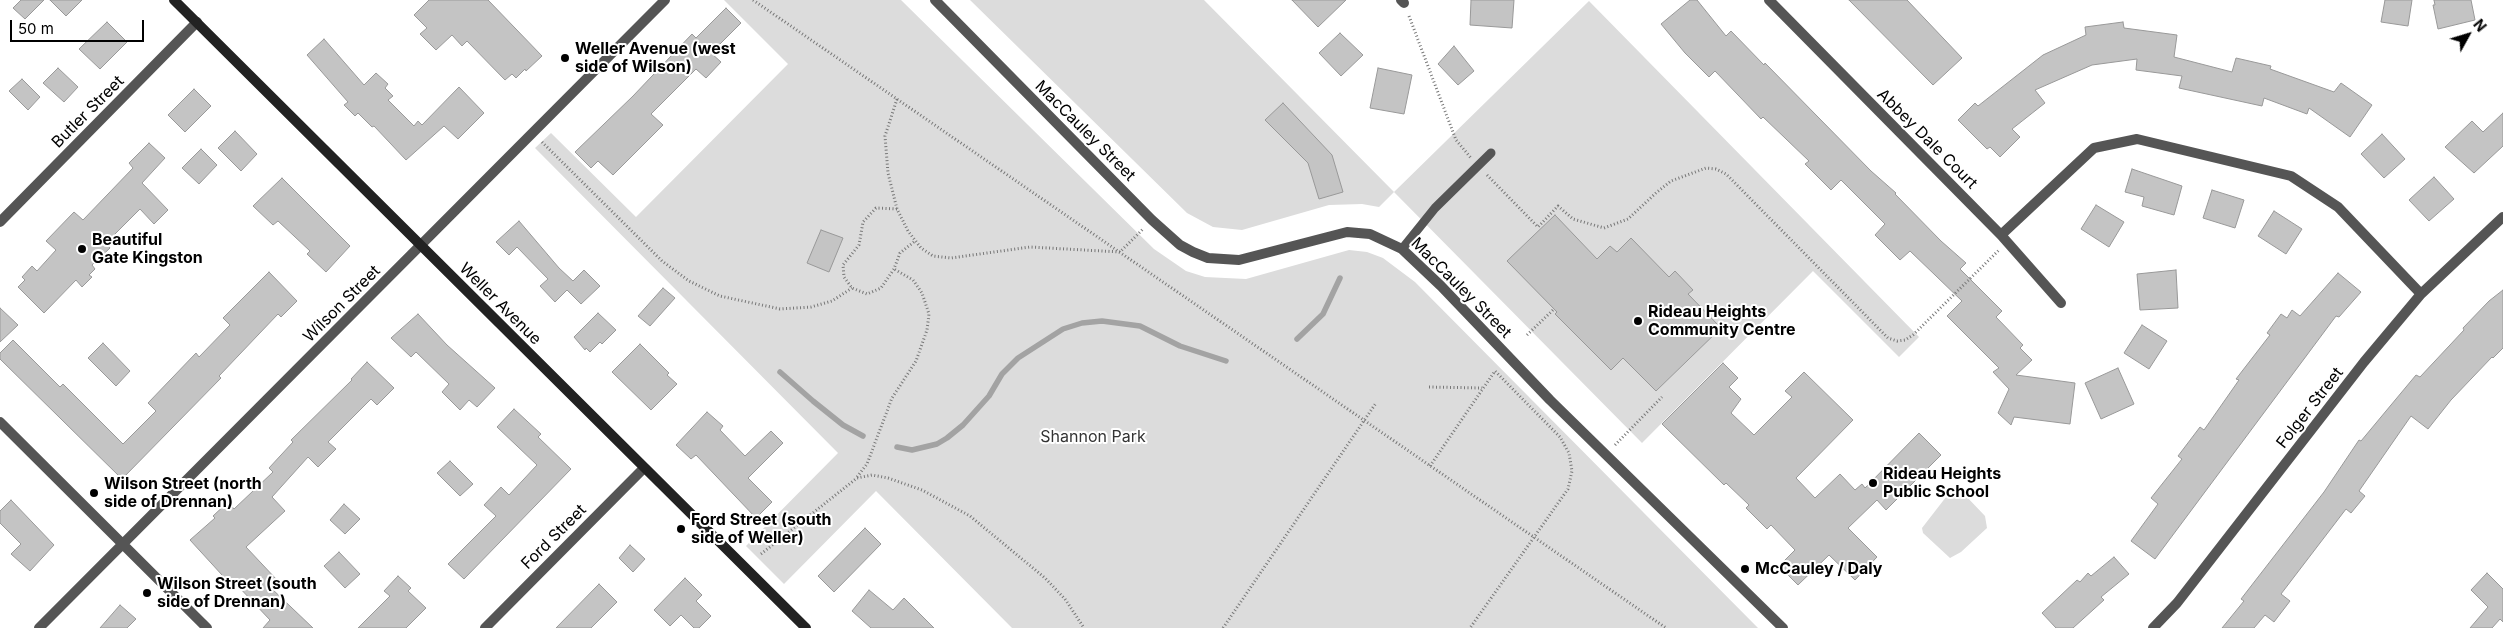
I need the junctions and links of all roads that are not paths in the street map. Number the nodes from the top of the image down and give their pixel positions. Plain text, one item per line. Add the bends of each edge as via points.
1 (174, 0) edge
2 (665, 0) edge
3 (935, 0) edge
4 (1768, 0) edge
5 (196, 22) junction
6 (1491, 153) dead end
7 (2503, 217) edge
8 (0, 222) edge
9 (2004, 238) junction
10 (421, 246) junction
11 (1402, 249) junction
12 (2421, 294) junction
13 (2061, 302) dead end
14 (0, 422) edge
15 (644, 468) junction
16 (123, 545) junction
17 (39, 628) edge
18 (207, 628) edge
19 (484, 628) edge
20 (806, 628) edge
21 (1783, 628) edge
22 (2153, 628) edge

1 - 5 street, Weller Avenue
2 - 10 street, Wilson Street
3 - 11 street, MacCauley Street via 1152,220 1193,252 1208,258 1239,260 1347,232 1370,234
4 - 9 street, Abbey Dale Court
5 - 8 street, Butler Street
5 - 10 street, Weller Avenue
6 - 11 lane via 1434,208
7 - 12 street, Folger Street
9 - 12 street via 2094,148 2137,138 2291,176 2338,207
9 - 13 street, Abbey Dale Court
10 - 15 street, Weller Avenue
10 - 16 street, Wilson Street
11 - 21 street, MacCauley Street via 1550,400
12 - 22 street, Folger Street via 2364,362 2177,603
14 - 16 street
15 - 19 street, Ford Street
15 - 20 street, Weller Avenue
16 - 17 street, Wilson Street
16 - 18 street

